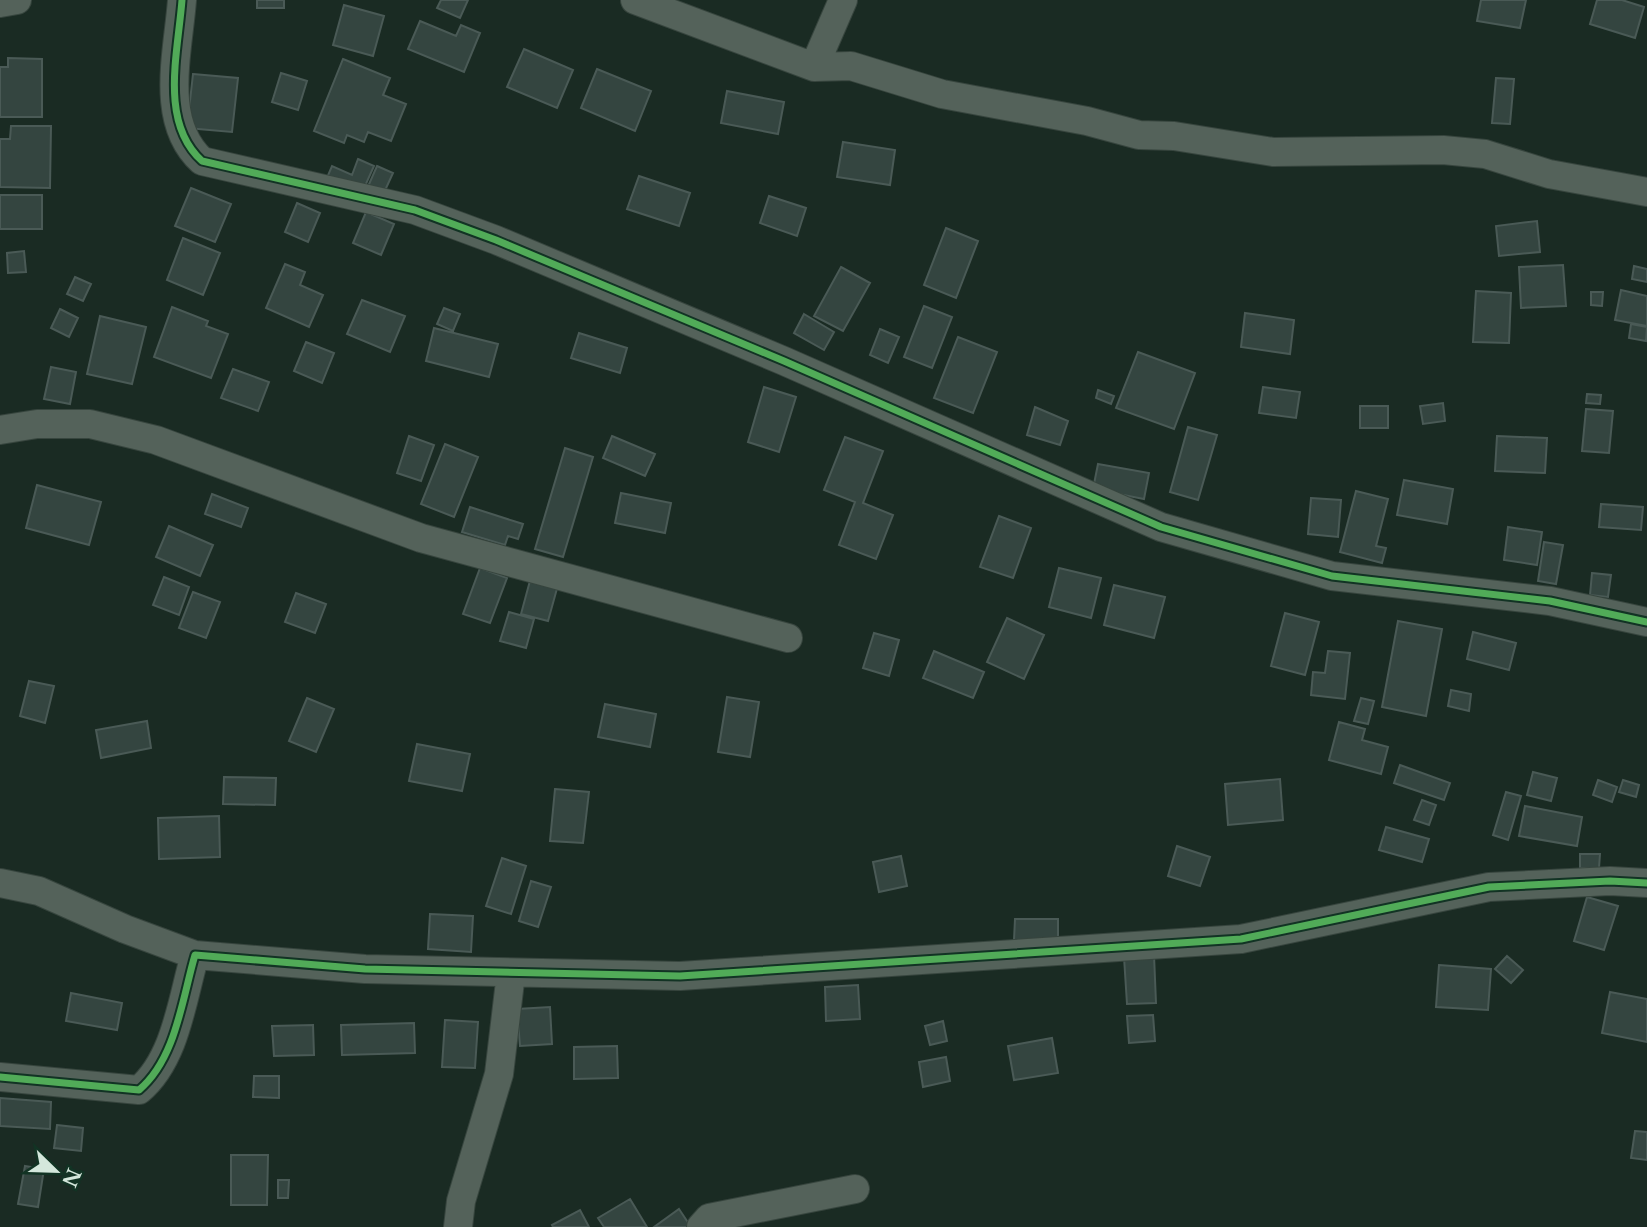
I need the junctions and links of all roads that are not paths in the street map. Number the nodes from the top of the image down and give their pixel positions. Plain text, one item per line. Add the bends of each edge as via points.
1 (17, 0) edge
2 (182, 0) edge
3 (635, 0) edge
4 (844, 0) edge
5 (0, 3) edge
6 (814, 67) junction
7 (1647, 192) edge
8 (0, 430) edge
9 (1647, 622) edge
10 (788, 638) dead end
11 (0, 883) edge
12 (1647, 883) edge
13 (195, 954) junction
14 (511, 973) junction
15 (0, 1077) edge
16 (855, 1189) dead end
17 (458, 1227) edge
18 (701, 1227) edge

1 - 5 street
2 - 9 street via 176,114 180,133 202,161 415,210 496,240 1161,527 1332,576 1550,601
3 - 6 street
4 - 6 street
6 - 7 street via 851,66 942,94 1139,135 1273,152 1443,150 1485,154 1549,174
8 - 10 street via 37,424 90,424 156,440 421,538
11 - 13 street via 39,891
12 - 14 street via 1489,887 1241,939 680,976
13 - 14 street via 365,970
13 - 15 street via 171,1043 153,1079 139,1090
14 - 17 street via 499,1074 461,1201
16 - 18 street via 709,1217

